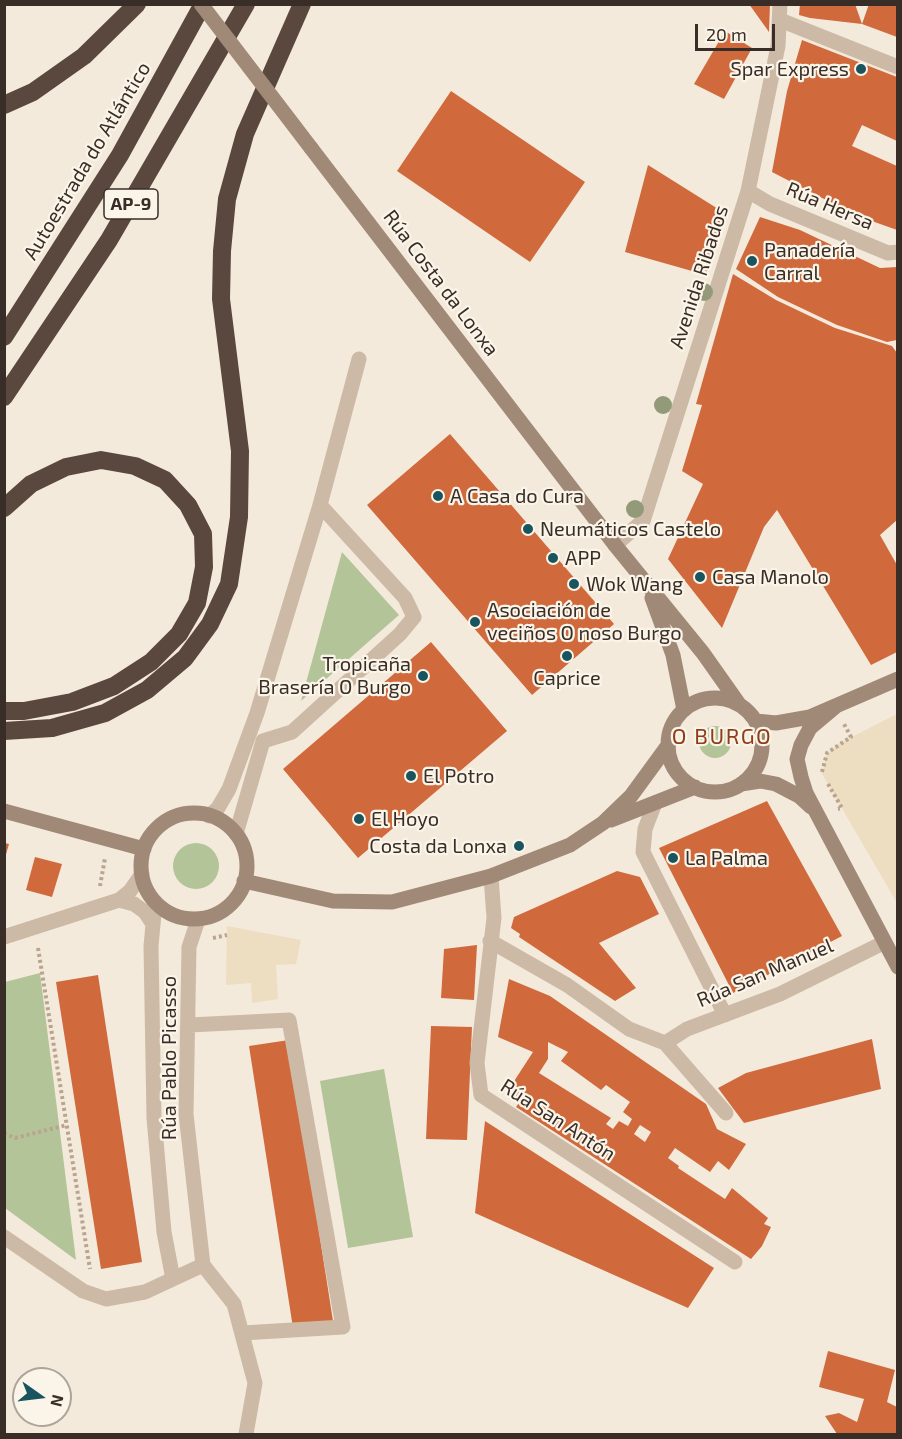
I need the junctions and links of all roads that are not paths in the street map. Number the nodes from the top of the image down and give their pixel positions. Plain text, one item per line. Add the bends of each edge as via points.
1 (137, 4) edge
2 (202, 4) edge
3 (246, 4) edge
4 (302, 4) edge
5 (780, 12) edge
6 (897, 67) edge
7 (4, 105) edge
8 (748, 191) junction
9 (897, 252) edge
10 (4, 337) edge
11 (359, 359) dead end
12 (4, 397) edge
13 (320, 505) junction
14 (4, 508) edge
15 (615, 545) junction
16 (648, 587) junction
17 (897, 679) edge
18 (739, 704) junction
19 (835, 707) junction
20 (684, 710) junction
21 (4, 711) edge
22 (756, 721) junction
23 (4, 731) edge
24 (669, 744) junction
25 (741, 784) junction
26 (695, 787) junction
27 (655, 803) junction
28 (4, 811) edge
29 (819, 815) junction
30 (209, 816) junction
31 (603, 823) junction
32 (236, 834) junction
33 (144, 849) junction
34 (142, 874) junction
35 (491, 876) junction
36 (244, 881) junction
37 (119, 900) junction
38 (155, 903) junction
39 (198, 920) junction
40 (153, 924) junction
41 (4, 937) edge
42 (490, 941) junction
43 (883, 943) junction
44 (897, 967) edge
45 (724, 1016) junction
46 (190, 1025) junction
47 (665, 1043) junction
48 (726, 1113) dead end
49 (4, 1237) edge
50 (735, 1262) dead end
51 (203, 1265) junction
52 (173, 1279) junction
53 (242, 1334) junction
54 (246, 1434) edge

1 - 7 highway via 84,56 33,92
2 - 10 highway, Autoestrada do Atlántico / AP-9 via 120,155
2 - 15 main road, Rúa Costa da Lonxa, bridge
3 - 12 highway, AP-9 via 109,240
4 - 23 highway via 245,134 227,199 221,299 240,451 239,517 229,584 210,624 185,658 147,690 105,713 52,728
5 - 6 street
5 - 8 street, Avenida Ribados via 778,46
8 - 9 street, Rúa Hersa via 888,253
8 - 15 street, Avenida Ribados via 643,521
11 - 13 street
13 - 30 street via 253,724 229,789
13 - 32 street via 405,598 414,617 292,732 263,741
14 - 21 highway via 31,484 66,466 101,460 135,466 165,480 188,505 203,534 204,567 197,603 179,634 151,662 114,686 72,702
15 - 16 main road, Rúa Costa da Lonxa
16 - 18 main road, Rúa Costa da Lonxa
16 - 20 main road, Rúa Costa da Lonxa via 673,655
17 - 19 main road
18 - 20 main road via 711,698
18 - 22 main road
19 - 22 main road via 799,719
19 - 29 main road via 810,728 797,759 806,793
20 - 24 main road via 676,720
22 - 25 main road via 761,735 760,756 751,775
24 - 26 main road via 675,769
24 - 31 main road via 631,796
25 - 26 main road via 710,792
25 - 29 main road via 776,784 799,796
26 - 27 main road
27 - 31 main road
27 - 45 street via 645,829 643,852
28 - 33 main road
29 - 43 main road
30 - 32 main road via 219,819
30 - 33 main road via 188,813 172,818 159,826
31 - 35 main road via 570,845
32 - 36 main road via 247,861
33 - 34 main road
34 - 37 street
34 - 38 main road via 144,886
35 - 36 main road via 392,902 333,901
35 - 42 street, Rúa San Antón via 494,918
36 - 39 main road via 228,907
37 - 40 street via 140,908
37 - 41 street
38 - 39 main road via 181,918
38 - 40 street, Rúa Pablo Picasso
39 - 46 street, Rúa Pablo Picasso via 189,947
40 - 52 street, Rúa Pablo Picasso via 154,1118 164,1232
42 - 47 street via 567,985 629,1029
42 - 50 street, Rúa San Antón via 477,1063 481,1095
43 - 44 main road
43 - 45 street, Rúa San Manuel via 780,994
45 - 47 street, Rúa San Manuel via 687,1029
46 - 51 street, Rúa Pablo Picasso via 186,1114
46 - 53 street via 289,1020 343,1327
47 - 48 street
49 - 52 street via 83,1291 106,1299 146,1292
51 - 52 street
51 - 53 street via 234,1304
53 - 54 street via 255,1383

